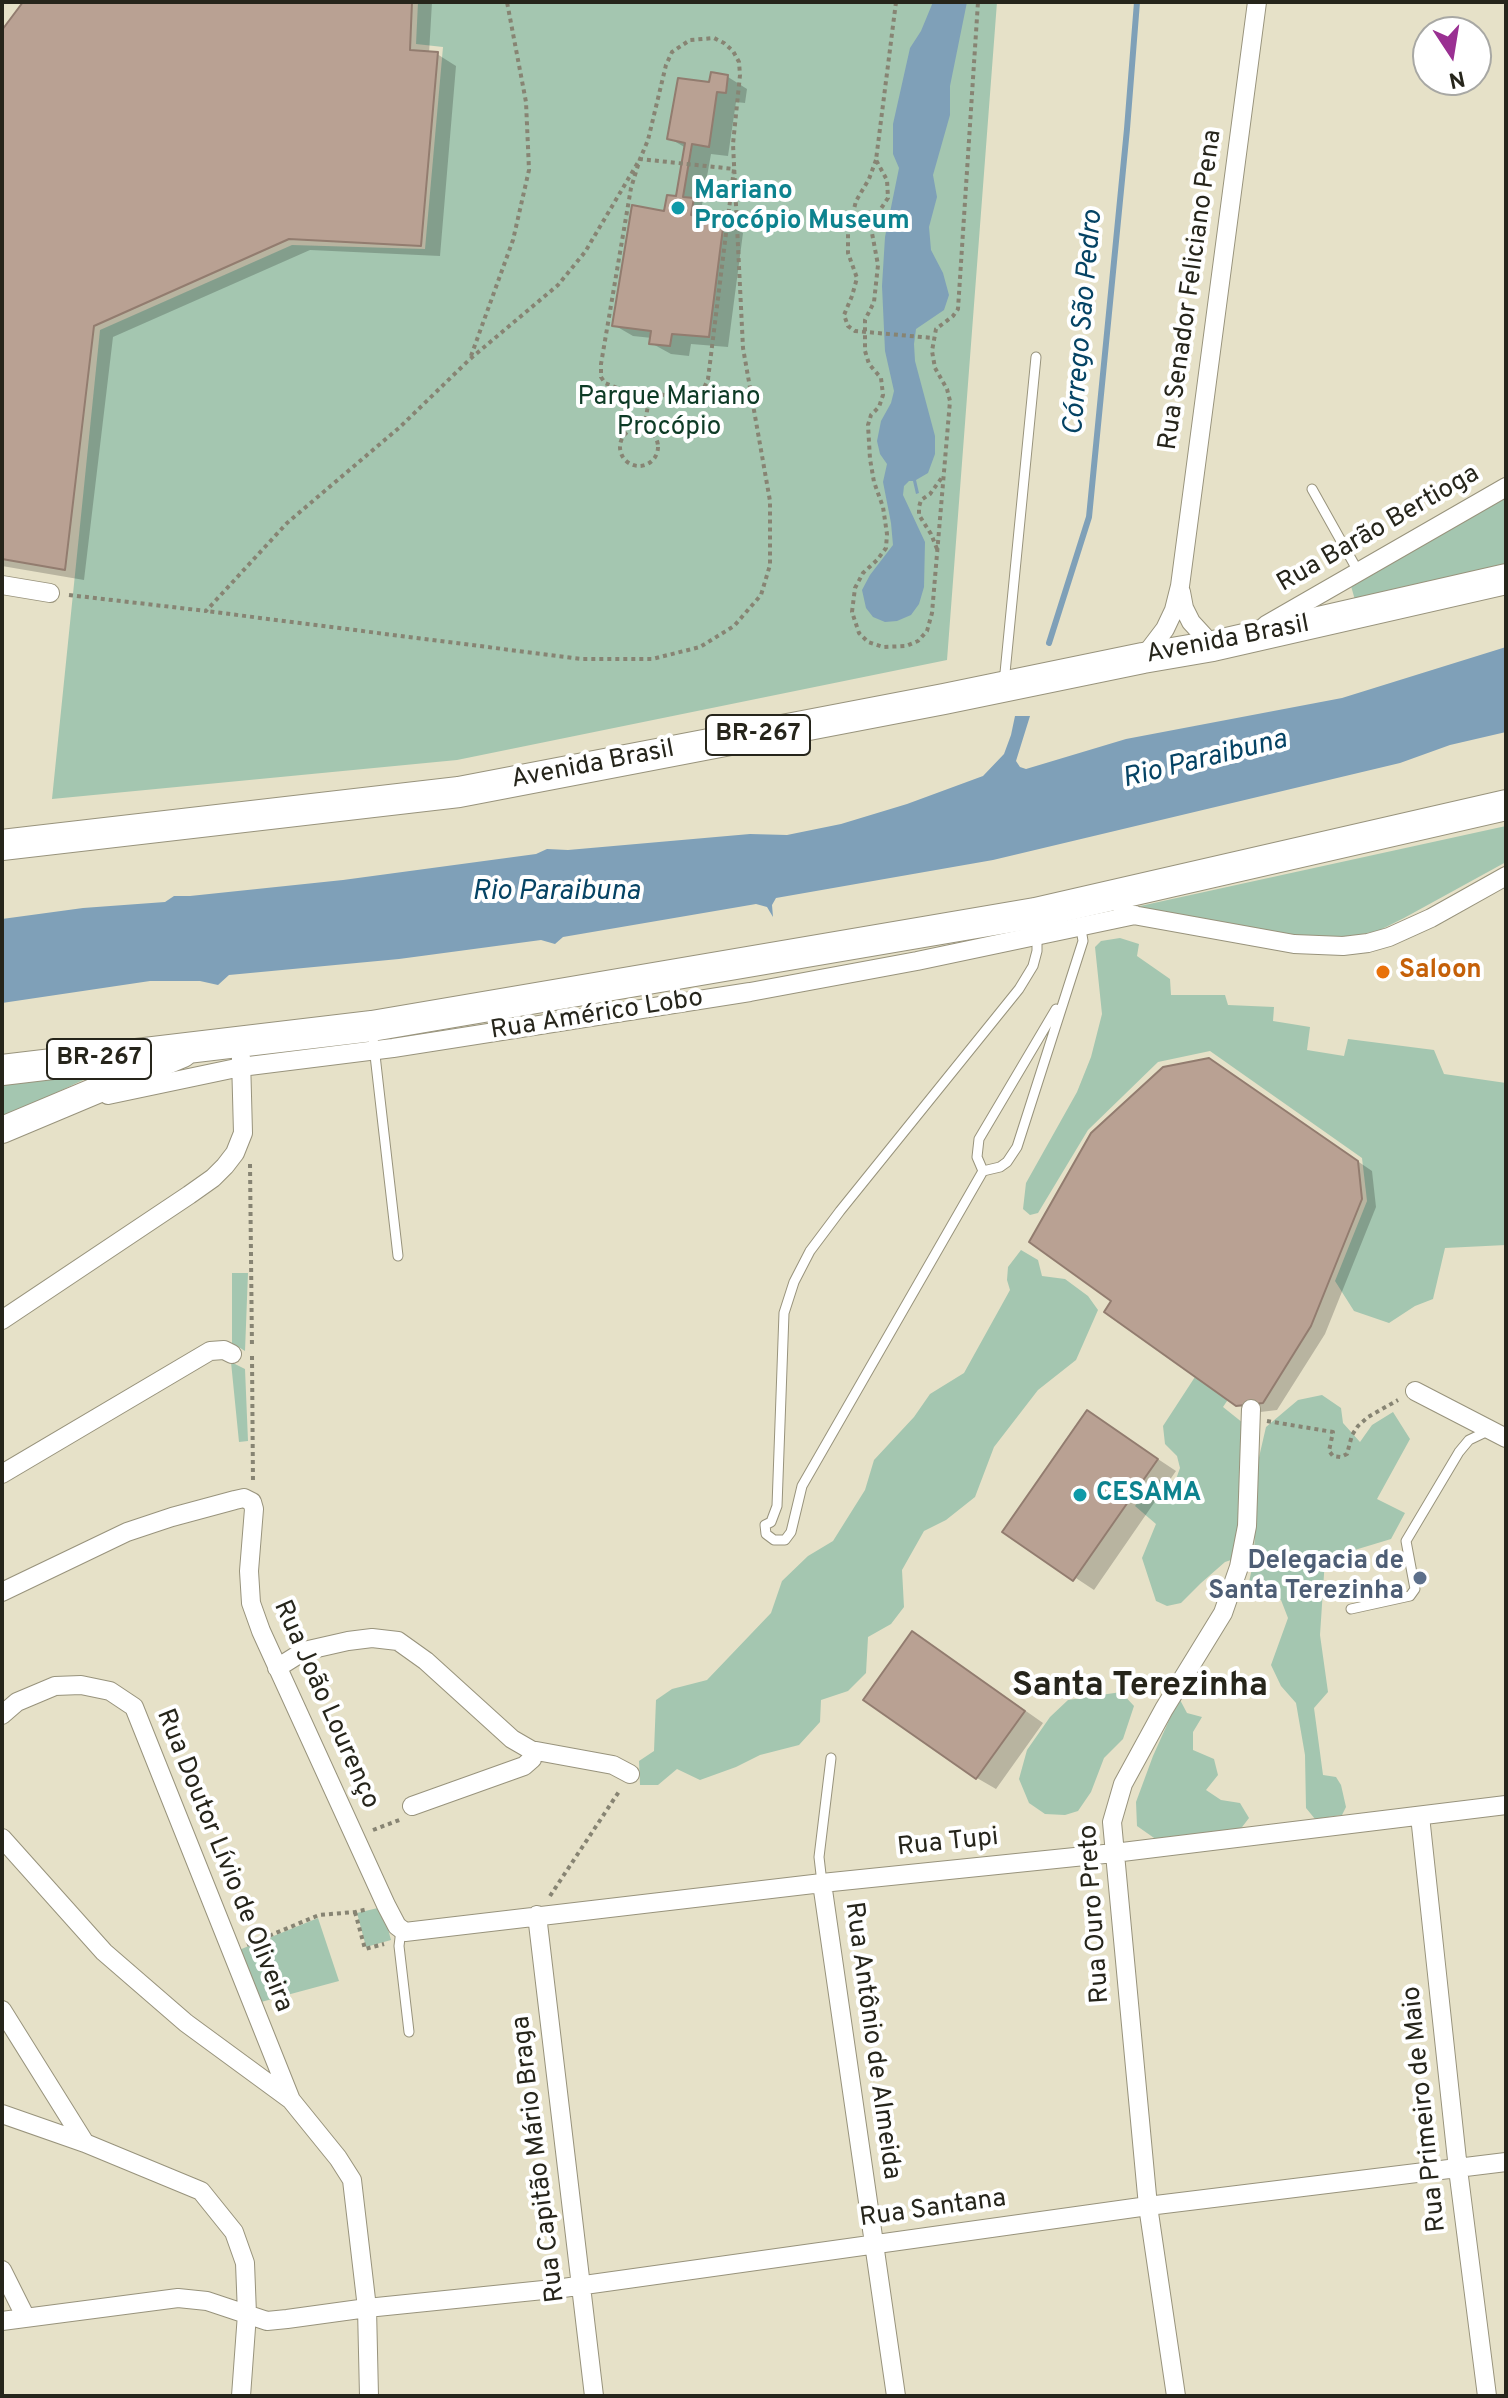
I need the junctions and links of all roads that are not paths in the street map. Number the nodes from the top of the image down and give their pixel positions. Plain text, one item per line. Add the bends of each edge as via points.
1 (1257, 2) edge
2 (1036, 357) dead end
3 (1506, 487) edge
4 (1312, 489) dead end
5 (1359, 573) junction
6 (1506, 579) edge
7 (2, 585) edge
8 (1180, 586) junction
9 (50, 593) road end
10 (1225, 644) junction
11 (1143, 658) junction
12 (1003, 687) junction
13 (1506, 805) edge
14 (2, 845) edge
15 (1506, 876) edge
16 (1078, 912) junction
17 (1036, 925) junction
18 (1064, 996) junction
19 (373, 1038) junction
20 (196, 1049) junction
21 (241, 1055) junction
22 (2, 1070) edge
23 (58, 1105) junction
24 (2, 1130) edge
25 (983, 1171) junction
26 (398, 1256) dead end
27 (2, 1320) edge
28 (232, 1354) dead end
29 (1415, 1391) road end
30 (1251, 1414) road end
31 (1498, 1434) edge
32 (2, 1474) edge
33 (2, 1592) edge
34 (1351, 1609) dead end
35 (277, 1668) junction
36 (2, 1715) edge
37 (531, 1750) junction
38 (831, 1758) dead end
39 (630, 1774) road end
40 (1506, 1805) edge
41 (412, 1806) road end
42 (1420, 1816) junction
43 (2, 1838) edge
44 (1114, 1853) junction
45 (822, 1883) junction
46 (537, 1915) junction
47 (397, 1933) junction
48 (2, 2010) edge
49 (409, 2032) dead end
50 (291, 2100) junction
51 (2, 2114) edge
52 (85, 2143) junction
53 (1506, 2162) edge
54 (1458, 2169) junction
55 (1148, 2206) junction
56 (873, 2245) junction
57 (2, 2270) edge
58 (581, 2285) junction
59 (367, 2308) junction
60 (247, 2314) junction
61 (26, 2318) junction
62 (2, 2321) edge
63 (241, 2396) edge
64 (369, 2396) edge
65 (594, 2396) edge
66 (896, 2396) edge
67 (1176, 2396) edge
68 (1487, 2396) edge

1 - 8 street, Rua Senador Feliciano Pena
2 - 12 lane
3 - 5 street, Rua Barão Bertioga
4 - 5 lane
5 - 10 street, Rua Barão Bertioga
6 - 10 highway, Avenida Brasil / BR-267
7 - 9 street
8 - 10 street, Rua Senador Feliciano Pena via 1191,622
8 - 11 street, Rua Senador Feliciano Pena via 1165,629
10 - 11 highway, Avenida Brasil / BR-267
11 - 12 highway, Avenida Brasil / BR-267
12 - 14 highway, Avenida Brasil / BR-267 via 459,792
13 - 16 highway, BR-267
15 - 16 street via 1389,937 1343,946 1294,944 1135,915
16 - 17 highway, BR-267
16 - 18 lane via 1083,941
17 - 19 highway, BR-267
17 - 25 lane via 1033,966 1019,989 840,1211 794,1282 784,1313 777,1506 765,1525 774,1540 785,1540 791,1532 802,1486
18 - 25 lane via 979,1139 977,1157
18 - 25 lane via 1017,1147 1000,1167
19 - 21 highway, BR-267
19 - 26 lane
20 - 21 highway, BR-267
20 - 22 highway, BR-267
20 - 23 main road
21 - 23 street
21 - 27 street via 243,1156
23 - 24 main road
28 - 32 street via 210,1351
29 - 31 street
30 - 44 street, Rua Ouro Preto via 1247,1526 1239,1567 1223,1613 1123,1784 1112,1822
31 - 34 lane via 1469,1440 1406,1541 1415,1589 1410,1596
33 - 35 street, Rua João Lourenço via 127,1532 249,1494 254,1509 251,1603
35 - 37 street via 304,1651 348,1641 398,1641
35 - 47 street, Rua João Lourenço
36 - 50 street, Rua Doutor Lívio de Oliveira via 17,1702 55,1686 110,1691 134,1707
37 - 39 street via 613,1765
37 - 41 street via 532,1759 524,1766
38 - 45 lane via 819,1857
40 - 42 street, Rua Tupi
42 - 44 street, Rua Tupi
42 - 54 street, Rua Primeiro de Maio
43 - 50 street via 104,1952 186,2023
44 - 45 street, Rua Tupi
44 - 55 street, Rua Ouro Preto
45 - 46 street, Rua Tupi
45 - 56 street, Rua Antônio de Almeida
46 - 47 street, Rua Tupi
46 - 58 street, Rua Capitão Mário Braga
47 - 49 lane
48 - 52 street
50 - 59 street via 352,2180
51 - 52 street
52 - 60 street via 201,2191 234,2232 245,2263
53 - 54 street, Rua Santana
54 - 55 street, Rua Santana
54 - 68 street, Rua Primeiro de Maio
55 - 56 street, Rua Santana
55 - 67 street, Rua Ouro Preto
56 - 58 street, Rua Santana
56 - 66 street, Rua Antônio de Almeida
57 - 61 street
58 - 59 street, Rua Santana
58 - 65 street, Rua Capitão Mário Braga
59 - 60 street, Rua Santana via 267,2321
59 - 64 street
60 - 61 street, Rua Santana via 178,2298
60 - 63 street
61 - 62 street, Rua Santana

